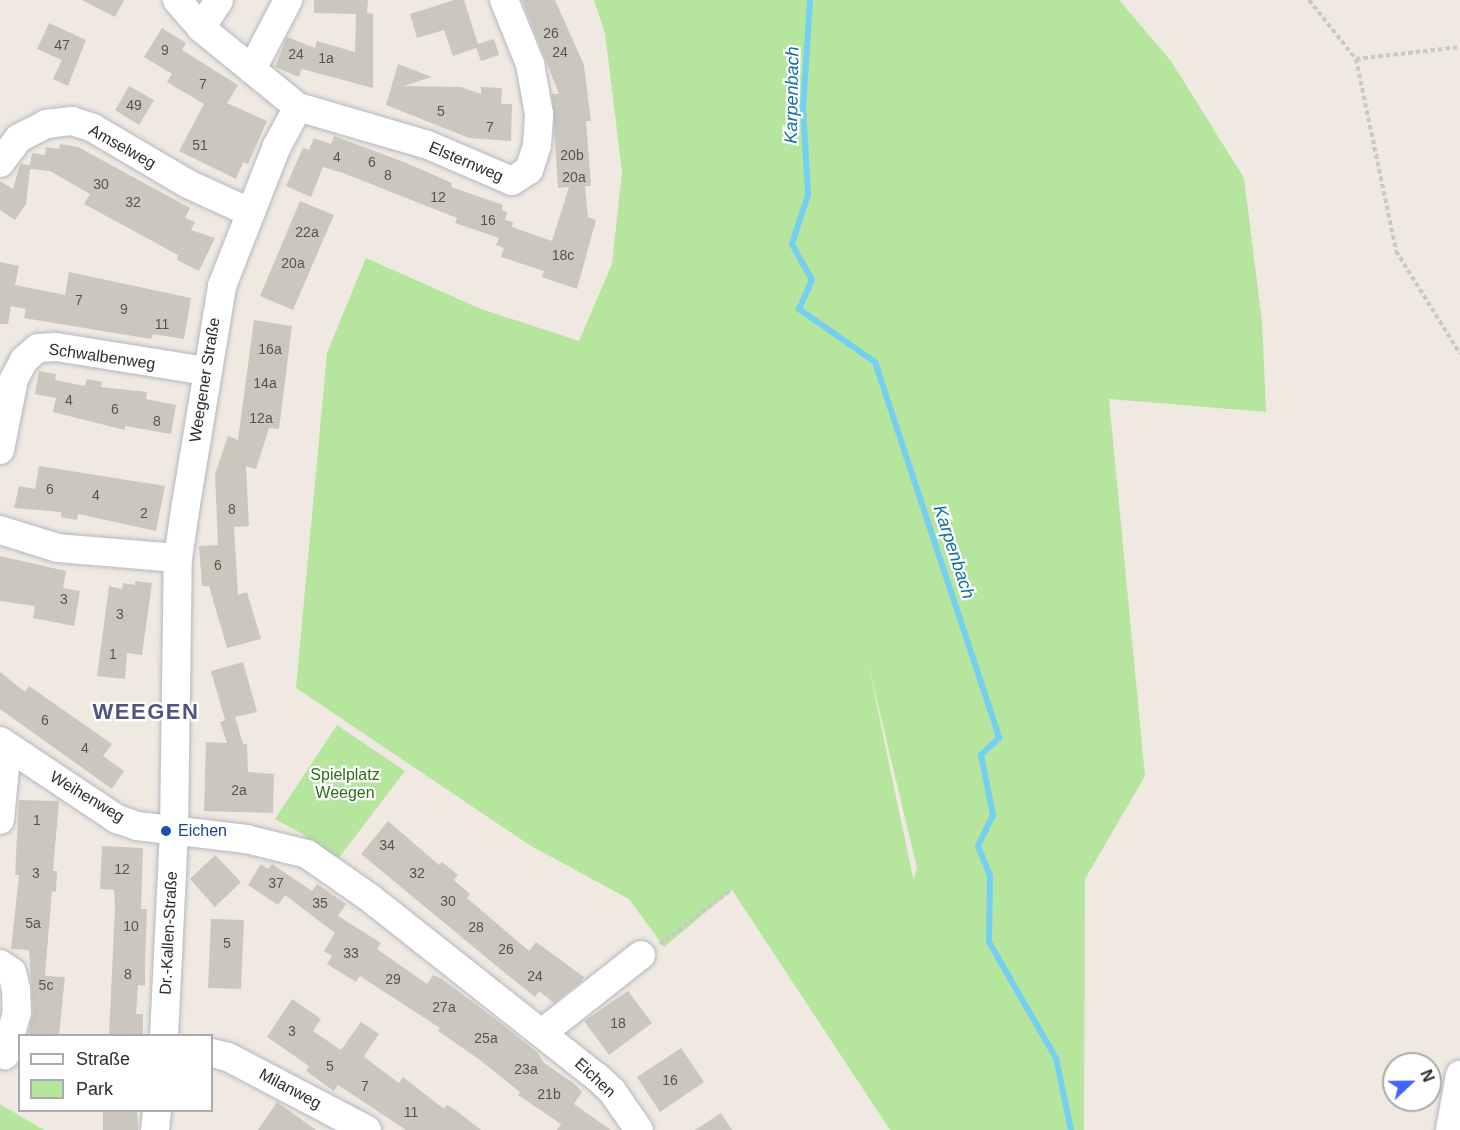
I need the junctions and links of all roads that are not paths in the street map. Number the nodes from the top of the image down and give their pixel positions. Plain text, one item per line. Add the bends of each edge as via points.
1 (177, 0) edge
2 (219, 0) edge
3 (288, 0) edge
4 (504, 0) edge
5 (201, 28) junction
6 (252, 69) junction
7 (298, 107) junction
8 (0, 163) edge
9 (251, 213) junction
10 (206, 371) junction
11 (0, 450) edge
12 (0, 530) edge
13 (178, 558) junction
14 (3, 743) edge
15 (0, 820) edge
16 (174, 831) junction
17 (641, 955) road end
18 (0, 964) edge
19 (164, 1034) edge
20 (542, 1034) junction
21 (213, 1053) edge
22 (5, 1055) dead end
23 (1460, 1075) edge
24 (157, 1112) edge
25 (155, 1130) edge
26 (367, 1130) edge
27 (639, 1130) edge
28 (1450, 1130) edge

1 - 5 street
2 - 5 street
3 - 6 street
4 - 7 street, Elsternweg via 530,64 539,114 537,145 522,177 512,181 496,177 428,145
5 - 6 street
6 - 7 street
7 - 9 street, Weegener Straße
8 - 9 street, Amselweg via 19,138 46,124 72,121 93,128 188,184
9 - 10 street, Weegener Straße via 222,286
10 - 11 street, Schwalbenweg via 56,347 38,348 24,360 14,379
10 - 13 street, Weegener Straße
12 - 13 street via 58,548
13 - 16 street, Weegener Straße
14 - 15 street, Weihenweg
14 - 16 street, Weihenweg via 117,819
16 - 19 street, Dr.-Kallen-Straße
16 - 20 street, Eichen via 246,839 308,854
17 - 20 street
18 - 22 street via 12,972 16,989 17,1012
20 - 27 street, Eichen via 612,1091
21 - 26 street, Milanweg via 228,1056
23 - 28 street
24 - 25 street

